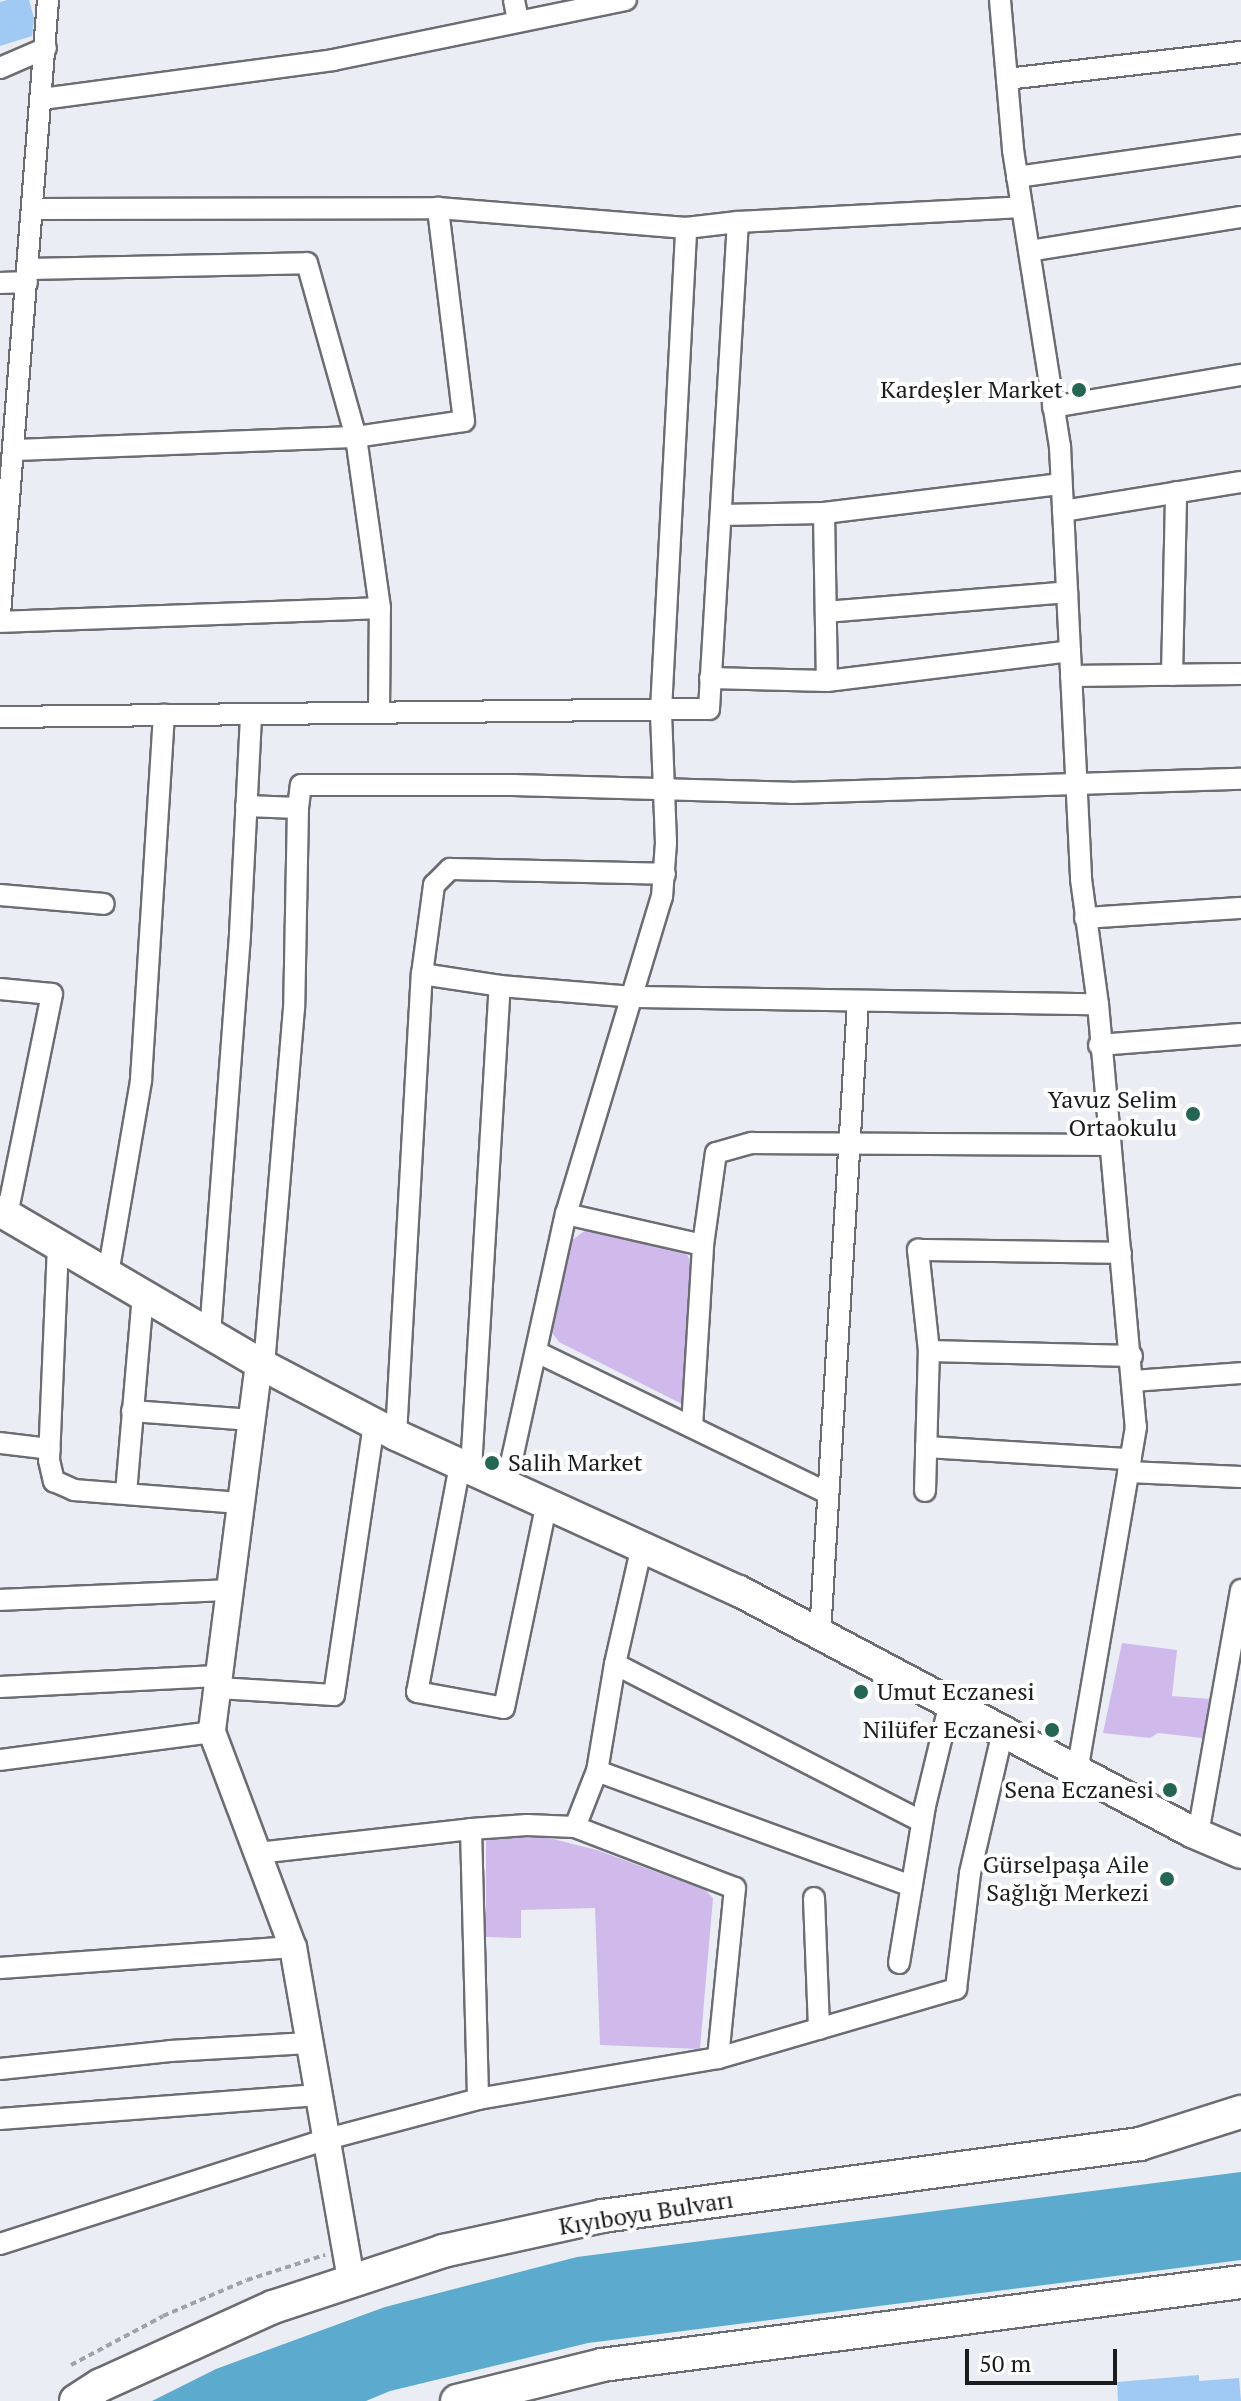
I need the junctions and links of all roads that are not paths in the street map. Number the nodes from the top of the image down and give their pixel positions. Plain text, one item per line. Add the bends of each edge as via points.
1 (48, 0) edge
2 (514, 0) edge
3 (626, 0) edge
4 (1000, 0) edge
5 (518, 21) junction
6 (46, 48) junction
7 (1241, 52) edge
8 (0, 68) edge
9 (1007, 79) junction
10 (42, 99) junction
11 (1241, 145) edge
12 (1017, 177) junction
13 (1022, 207) junction
14 (438, 208) junction
15 (33, 209) junction
16 (1241, 217) edge
17 (738, 222) junction
18 (686, 228) junction
19 (1029, 251) junction
20 (27, 275) junction
21 (0, 283) edge
22 (1241, 375) edge
23 (9, 389) edge
24 (1053, 407) junction
25 (356, 437) junction
26 (13, 450) junction
27 (1241, 482) edge
28 (1061, 484) junction
29 (1176, 492) junction
30 (1063, 511) junction
31 (824, 513) junction
32 (721, 515) junction
33 (1067, 592) junction
34 (1, 593) edge
35 (380, 608) junction
36 (826, 612) junction
37 (0, 614) edge
38 (0, 622) edge
39 (1070, 651) junction
40 (1241, 674) edge
41 (1172, 675) junction
42 (1071, 676) junction
43 (710, 678) junction
44 (827, 681) junction
45 (661, 710) junction
46 (379, 713) junction
47 (251, 714) junction
48 (164, 715) junction
49 (0, 717) edge
50 (1241, 779) edge
51 (1077, 784) junction
52 (665, 792) junction
53 (246, 806) junction
54 (298, 808) junction
55 (665, 874) junction
56 (0, 895) edge
57 (104, 904) dead end
58 (1241, 908) edge
59 (1085, 918) junction
60 (422, 974) junction
61 (500, 986) junction
62 (0, 989) edge
63 (633, 997) junction
64 (858, 1001) junction
65 (1098, 1004) junction
66 (1241, 1034) edge
67 (1099, 1045) junction
68 (849, 1142) junction
69 (1109, 1145) junction
70 (3, 1213) edge
71 (566, 1214) junction
72 (58, 1245) junction
73 (703, 1245) junction
74 (1121, 1253) junction
75 (108, 1274) junction
76 (143, 1295) junction
77 (210, 1334) junction
78 (929, 1351) junction
79 (537, 1352) junction
80 (1132, 1356) junction
81 (262, 1365) junction
82 (1241, 1373) edge
83 (1133, 1381) junction
84 (132, 1411) junction
85 (252, 1420) junction
86 (692, 1427) junction
87 (385, 1429) junction
88 (0, 1443) edge
89 (926, 1447) junction
90 (50, 1449) junction
91 (1129, 1466) junction
92 (466, 1467) junction
93 (1241, 1477) edge
94 (506, 1486) junction
95 (925, 1491) dead end
96 (126, 1493) junction
97 (828, 1493) junction
98 (547, 1502) junction
99 (239, 1503) junction
100 (642, 1546) junction
101 (228, 1590) junction
102 (1241, 1590) edge
103 (0, 1600) edge
104 (820, 1634) junction
105 (615, 1664) junction
106 (217, 1682) junction
107 (0, 1687) edge
108 (950, 1703) junction
109 (1003, 1731) junction
110 (212, 1732) junction
111 (0, 1760) edge
112 (597, 1771) junction
113 (1077, 1771) junction
114 (922, 1822) junction
115 (575, 1827) junction
116 (471, 1829) junction
117 (1198, 1834) junction
118 (258, 1853) junction
119 (1241, 1853) edge
120 (912, 1886) junction
121 (814, 1898) dead end
122 (293, 1947) junction
123 (899, 1963) dead end
124 (0, 1968) edge
125 (819, 2029) junction
126 (309, 2043) junction
127 (718, 2058) junction
128 (0, 2069) edge
129 (318, 2095) junction
130 (478, 2099) junction
131 (1241, 2112) edge
132 (0, 2119) edge
133 (327, 2139) junction
134 (0, 2244) edge
135 (351, 2280) junction
136 (1241, 2282) edge
137 (76, 2401) edge
138 (457, 2401) edge

1 - 6 street
2 - 5 street
3 - 5 street
4 - 9 street
5 - 10 street via 333,60
6 - 8 street
6 - 10 street
7 - 9 street
9 - 12 street
10 - 15 street
11 - 12 street
12 - 13 street
13 - 17 street
13 - 19 street
14 - 15 street
14 - 18 street
14 - 25 street via 464,421
15 - 20 street
16 - 19 street
17 - 18 street
17 - 32 street
18 - 45 street
19 - 24 street
20 - 21 street
20 - 23 street
20 - 25 street via 307,263
22 - 24 street
23 - 26 street
24 - 28 street
25 - 26 street
25 - 35 street
26 - 34 street
27 - 29 street
28 - 30 street
28 - 31 street
29 - 30 street
29 - 41 street
30 - 33 street
31 - 32 street
31 - 36 street
32 - 43 street
33 - 36 street
33 - 39 street
34 - 37 street
35 - 38 street
35 - 46 street
36 - 44 street
39 - 42 street
39 - 44 street
40 - 41 street
41 - 42 street
42 - 51 street
43 - 44 street
43 - 45 street via 709,709
45 - 46 street
45 - 52 street
46 - 47 street
47 - 48 street
47 - 53 street
48 - 49 street
48 - 75 street via 141,1080
50 - 51 street
51 - 52 street
51 - 59 street
52 - 54 street via 513,785 301,785
52 - 55 street
53 - 54 street
53 - 77 street
54 - 81 street via 294,1008
55 - 60 street via 450,869 434,885
55 - 63 street
56 - 57 street
58 - 59 street
59 - 65 street
60 - 61 street
60 - 87 street
61 - 63 street
61 - 92 street
62 - 70 street via 52,994
63 - 64 street
63 - 71 street
64 - 65 street
64 - 68 street
65 - 67 street
66 - 67 street
67 - 69 street
68 - 69 street
68 - 73 street via 752,1143 716,1153
68 - 97 street
69 - 74 street
70 - 72 main road
71 - 73 street
71 - 79 street
72 - 75 main road
72 - 90 street
73 - 86 street
74 - 78 street via 918,1250
74 - 80 street
75 - 76 main road
76 - 77 main road
76 - 84 street
77 - 81 main road
78 - 80 street
78 - 89 street
79 - 86 street
79 - 94 street
80 - 83 street
81 - 85 street
81 - 87 main road
82 - 83 street
83 - 91 street via 1136,1427
84 - 85 street
84 - 96 street
85 - 99 street
86 - 97 street
87 - 92 main road
87 - 106 street via 334,1695
88 - 90 street
89 - 91 street
89 - 95 street
90 - 96 street via 49,1472 63,1487
91 - 93 street
91 - 113 street
92 - 94 main road
92 - 98 street via 417,1692 504,1708
94 - 98 main road
96 - 99 street
97 - 104 street
98 - 100 main road
99 - 101 street
100 - 104 main road
100 - 105 street
101 - 103 street
101 - 106 street
102 - 117 street
104 - 108 main road
105 - 112 street
105 - 114 street
106 - 107 street
106 - 110 street
108 - 109 main road
108 - 114 street
109 - 113 main road
109 - 125 street via 970,1873 956,1989
110 - 111 street
110 - 118 street
112 - 115 street
112 - 120 street
113 - 117 main road
114 - 120 street
115 - 116 street
115 - 127 street via 735,1888
116 - 118 street
116 - 130 street
117 - 119 main road
118 - 122 street
120 - 123 street
121 - 125 street
122 - 124 street
122 - 126 street
125 - 127 street
126 - 128 street
126 - 129 street
127 - 130 street
129 - 132 street
129 - 133 street
130 - 133 street
131 - 135 main road, Kıyıboyu Bulvarı via 1140,2144 602,2216 443,2251
133 - 134 street
133 - 135 street
135 - 137 main road, Kıyıboyu Bulvarı via 273,2307
136 - 138 main road via 602,2365

